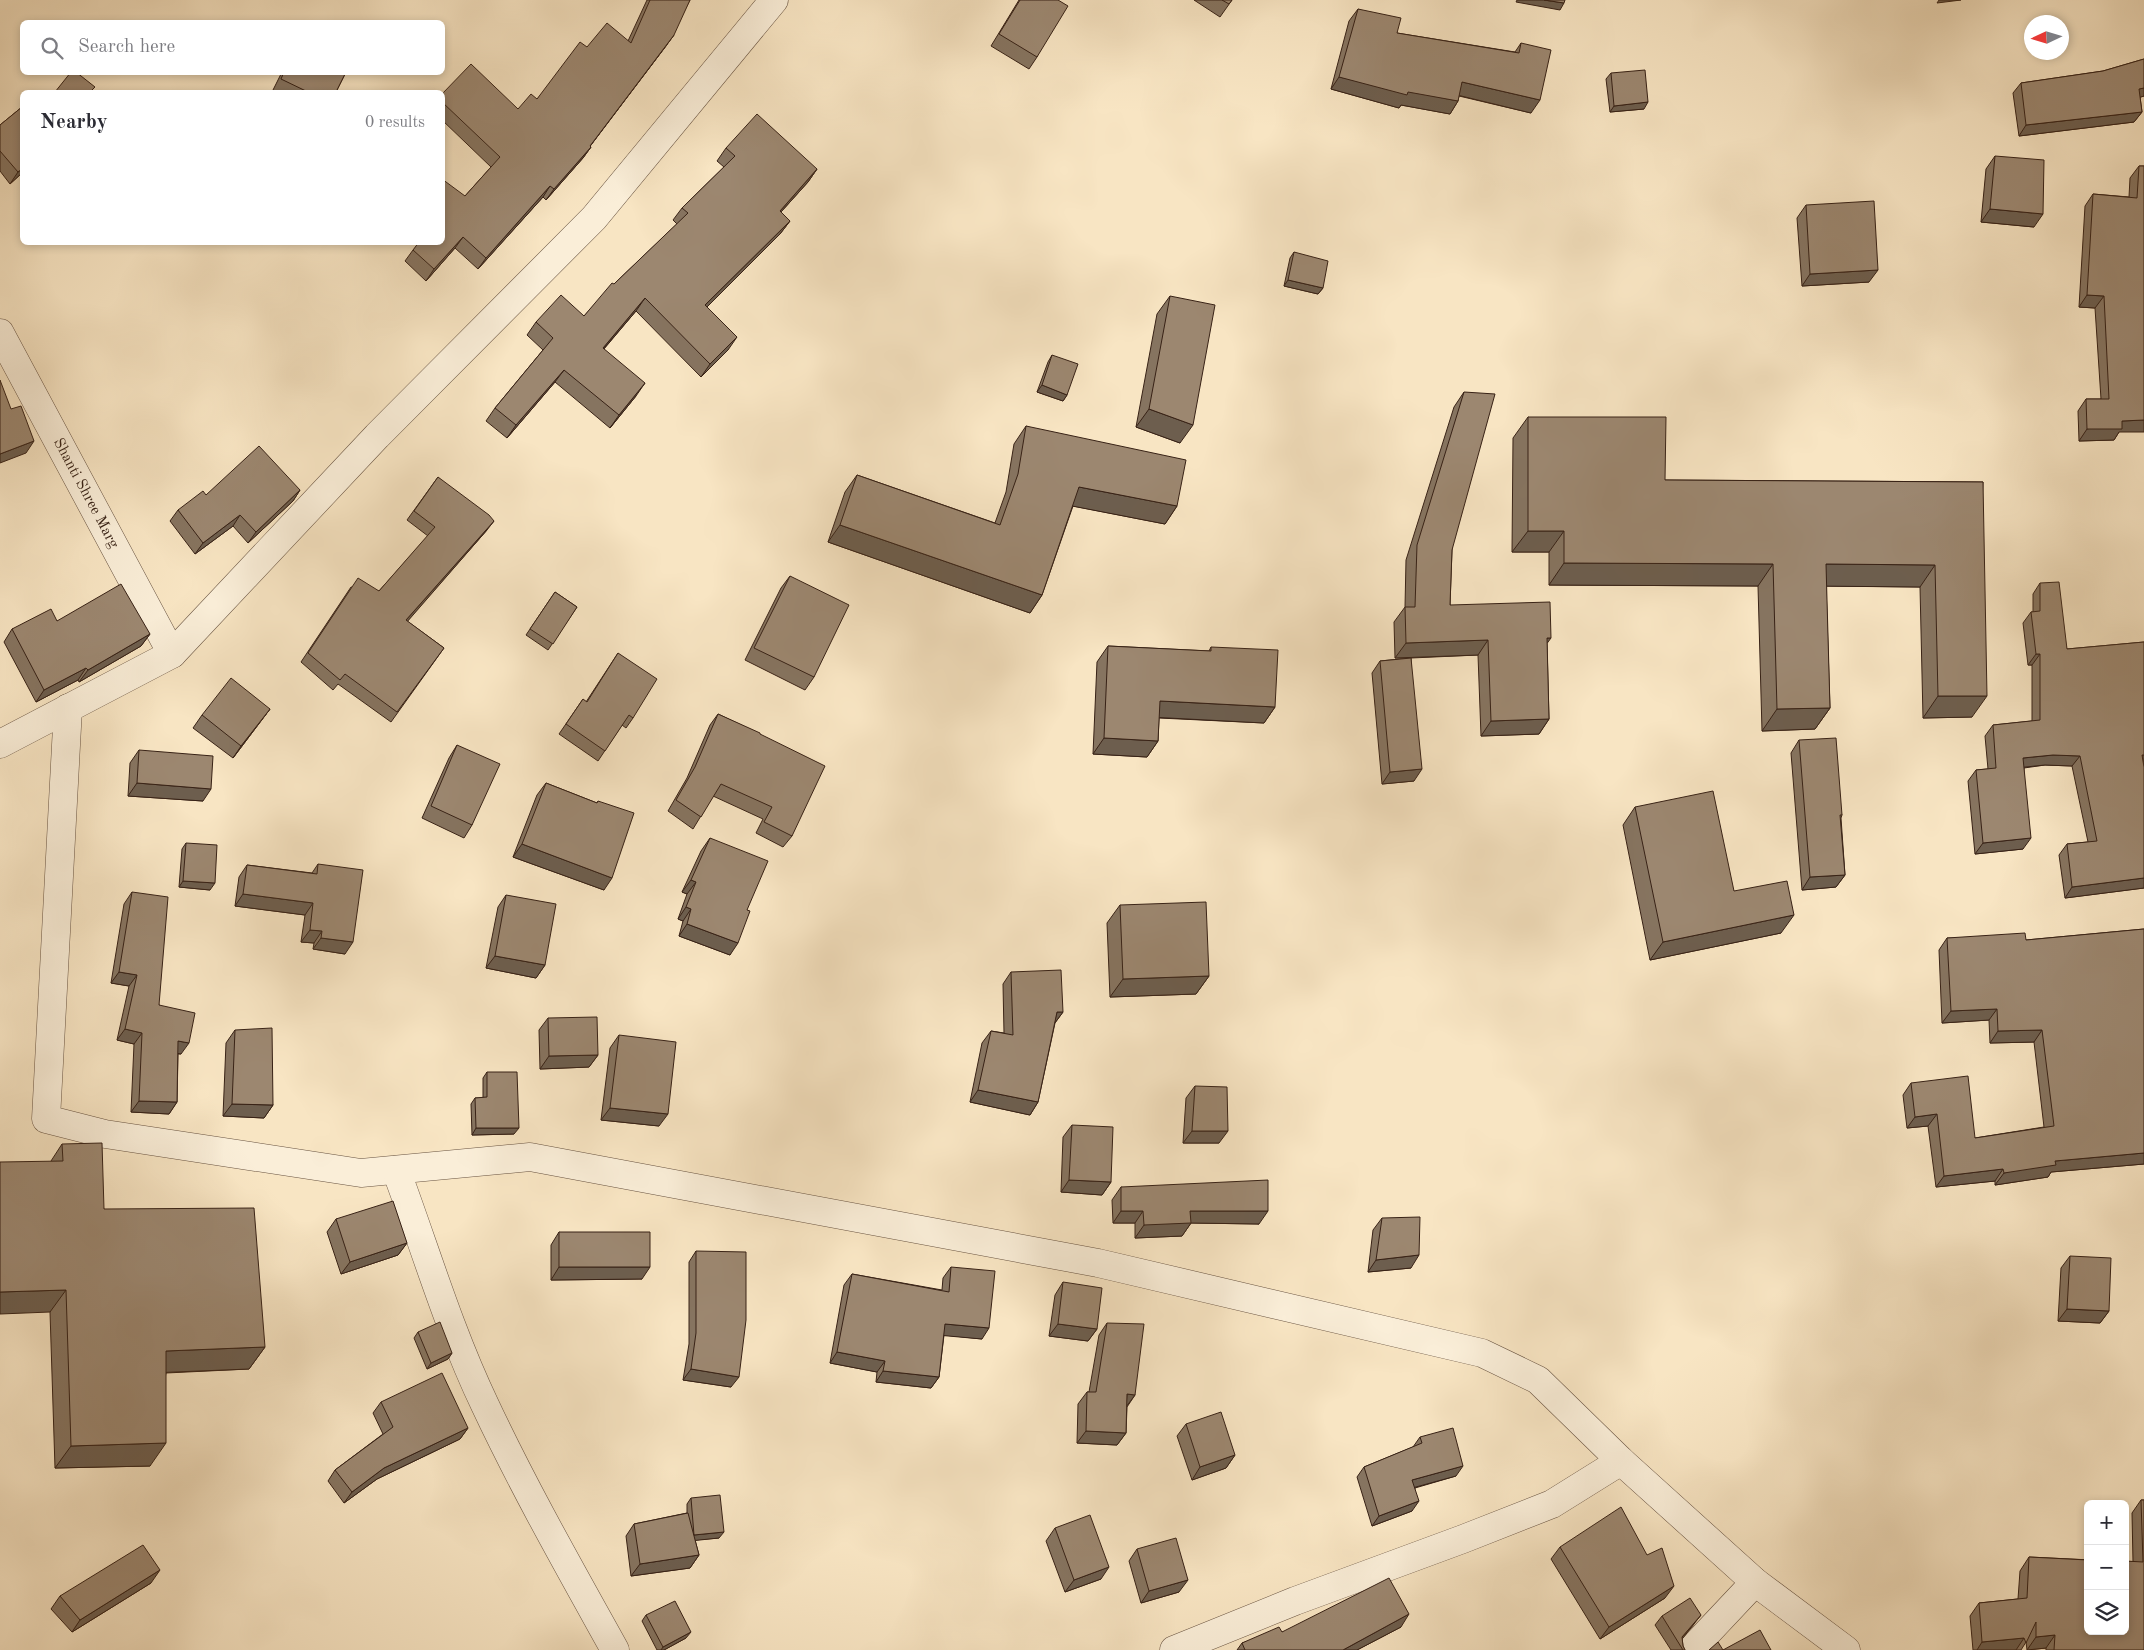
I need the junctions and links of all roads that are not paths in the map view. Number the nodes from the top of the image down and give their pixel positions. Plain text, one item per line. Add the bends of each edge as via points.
1 (774, 0) edge
2 (0, 333) edge
3 (172, 654) junction
4 (68, 708) junction
5 (0, 744) edge
6 (396, 1170) junction
7 (1621, 1461) junction
8 (1755, 1582) junction
9 (615, 1650) edge
10 (1174, 1650) edge
11 (1691, 1650) edge
12 (1846, 1650) edge

1 - 3 street via 594,218 377,436
2 - 3 street, Shanti Shree Marg
3 - 4 street
4 - 5 street
4 - 6 street via 46,1119 105,1134 361,1173
6 - 7 street via 530,1157 1098,1263 1482,1353 1538,1380
6 - 9 street via 484,1404
7 - 8 street
7 - 10 street via 1552,1504
8 - 11 street
8 - 12 street

